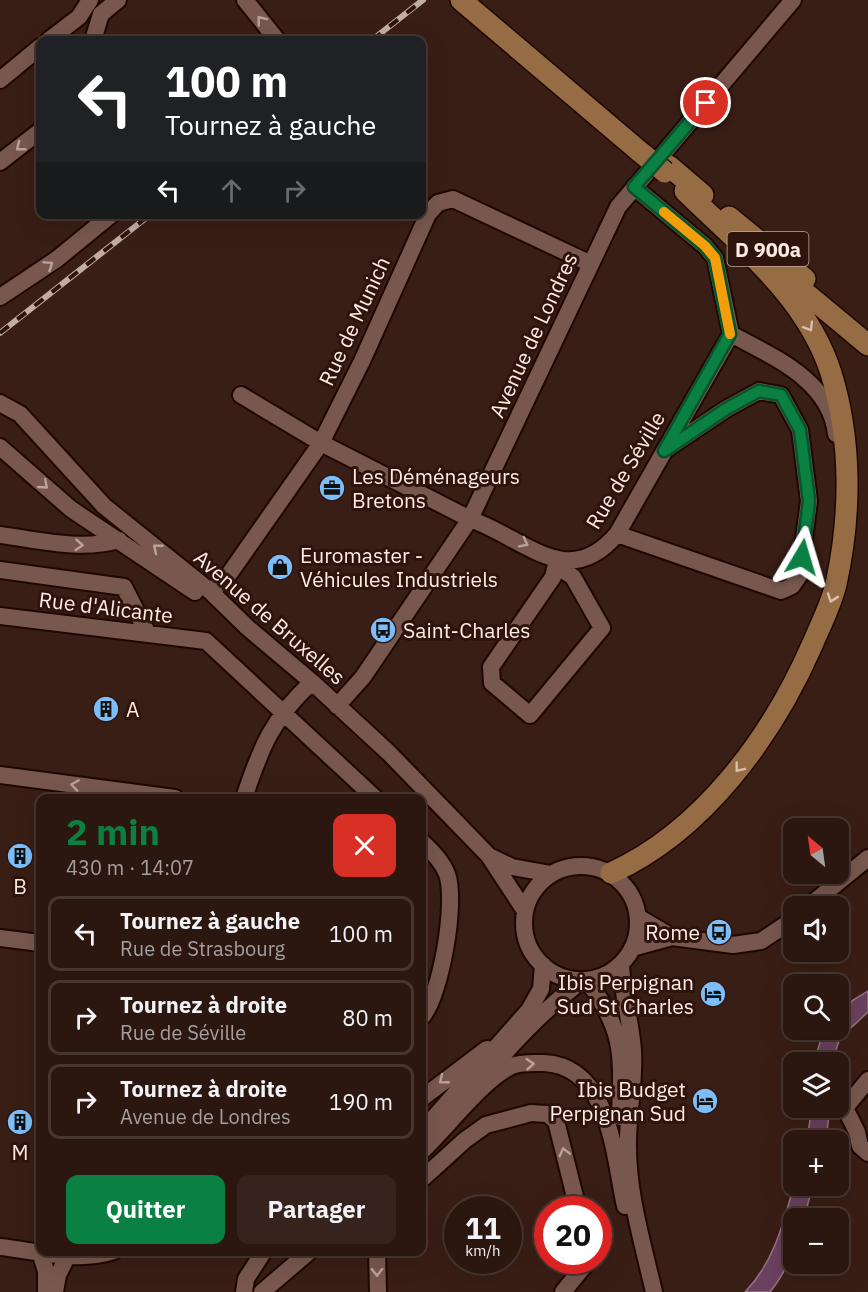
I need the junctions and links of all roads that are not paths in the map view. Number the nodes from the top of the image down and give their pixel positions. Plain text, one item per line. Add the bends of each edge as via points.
1 (118, 0) edge
2 (245, 0) edge
3 (793, 0) edge
4 (82, 5) edge
5 (472, 5) edge
6 (53, 36) edge
7 (94, 36) edge
8 (275, 36) edge
9 (36, 50) edge
10 (0, 80) edge
11 (36, 134) edge
12 (0, 162) edge
13 (667, 169) junction
14 (634, 187) junction
15 (685, 191) junction
16 (426, 218) edge
17 (106, 219) edge
18 (426, 219) edge
19 (591, 264) junction
20 (0, 297) edge
21 (868, 330) edge
22 (730, 334) junction
23 (868, 345) edge
24 (241, 395) dead end
25 (0, 403) edge
26 (0, 408) edge
27 (20, 414) junction
28 (321, 442) junction
29 (0, 447) edge
30 (664, 451) junction
31 (470, 519) junction
32 (617, 534) junction
33 (0, 535) edge
34 (119, 540) junction
35 (843, 546) junction
36 (556, 563) junction
37 (0, 570) edge
38 (210, 591) junction
39 (0, 616) edge
40 (248, 628) junction
41 (148, 634) junction
42 (312, 682) junction
43 (337, 706) junction
44 (283, 711) junction
45 (0, 775) edge
46 (145, 794) edge
47 (246, 794) edge
48 (371, 794) edge
49 (426, 846) edge
50 (489, 856) junction
51 (868, 858) edge
52 (611, 873) junction
53 (551, 874) junction
54 (821, 896) edge
55 (525, 911) junction
56 (638, 917) junction
57 (783, 926) edge
58 (672, 937) junction
59 (0, 938) edge
60 (36, 942) edge
61 (632, 948) junction
62 (621, 964) junction
63 (543, 965) junction
64 (426, 980) edge
65 (585, 980) junction
66 (439, 982) junction
67 (426, 1012) edge
68 (501, 1041) junction
69 (868, 1080) edge
70 (426, 1095) edge
71 (863, 1125) edge
72 (426, 1126) edge
73 (426, 1145) edge
74 (426, 1145) edge
75 (868, 1153) edge
76 (426, 1175) edge
77 (575, 1196) edge
78 (626, 1206) junction
79 (0, 1246) edge
80 (36, 1251) edge
81 (41, 1256) edge
82 (76, 1256) edge
83 (261, 1256) edge
84 (289, 1256) edge
85 (303, 1256) edge
86 (377, 1256) edge
87 (578, 1274) edge
88 (46, 1292) edge
89 (55, 1292) edge
90 (244, 1292) edge
91 (249, 1292) edge
92 (262, 1292) edge
93 (378, 1292) edge
94 (563, 1292) edge
95 (644, 1292) edge
96 (654, 1292) edge

1 - 7 street via 101,14
8 -> 2 street
3 - 14 street, Avenue de Londres
4 - 6 street
5 - 13 main road, D 900a
9 - 10 street
11 -> 12 street
13 - 15 main road, D 900a
13 - 21 main road, D 900a
14 - 19 street, Avenue de Londres via 618,207
14 - 22 street via 715,258
15 - 23 main road, D 900a
15 -> 35 main road via 774,277 814,334 831,373 842,420 848,482
16 - 19 street, Rue de Munich via 438,204 453,199
20 -> 17 street via 57,259
18 - 28 street, Rue de Munich
19 - 31 street, Avenue de Londres
22 - 30 street, Rue de Séville
22 - 35 street via 803,376 822,397 835,423
24 - 28 street, Rue de Séville
25 - 27 street
26 - 27 street
38 -> 27 street, Avenue de Bruxelles via 104,506
28 - 31 street, Rue de Séville
28 - 38 street, Rue de Munich via 225,580
29 -> 34 street via 71,509
30 - 32 street, Rue de Séville
30 - 32 street via 759,391 781,395 800,430 809,501 799,576 792,586 781,591
31 -> 36 street, Rue de Séville via 494,527
31 - 43 street, Avenue de Londres via 363,676
32 - 36 street, Rue de Séville via 588,559
33 -> 34 street via 81,546
34 - 40 street
35 -> 52 main road via 835,587 796,681 737,773 665,842 639,861
36 - 36 street via 573,577 602,628 530,715 492,683 489,676 491,667 553,577
37 - 41 street via 124,586
38 - 40 street, Avenue de Bruxelles
39 - 41 street, Rue d'Alicante
40 - 42 street, Avenue de Bruxelles
41 - 44 street, Rue d'Alicante via 206,641
42 - 43 street, Avenue de Bruxelles
42 - 44 street
43 - 50 street, Avenue de Bruxelles via 389,753
44 - 47 street via 267,737
44 - 48 street
46 -> 45 street
49 - 66 street via 447,875 451,900
50 - 53 street, Avenue de Bruxelles via 513,867
50 - 55 street, Avenue de Bruxelles
51 - 54 street
52 - 53 street via 581,865
52 - 56 street via 634,900
53 - 55 street via 530,897
55 - 63 street via 527,941
56 - 58 street
56 - 61 street via 638,933
57 - 58 street via 761,941 733,945
58 - 61 street
59 - 60 street
61 - 62 street
62 - 65 street via 605,975
62 - 96 street via 622,994 633,1050 627,1143
63 - 65 street via 561,976
63 - 68 street via 541,989 529,1010
64 - 66 street
65 - 73 street via 557,999 504,1053
65 - 78 street via 612,1017 620,1045 619,1137
66 - 67 street
68 -> 70 street
68 - 72 street
69 - 71 street via 844,1108
71 - 75 street via 860,1146
74 -> 78 street via 489,1083 512,1066 556,1064 578,1074 594,1092 604,1114
77 -> 76 street via 556,1121 547,1114 531,1113 486,1125
78 - 95 street
79 - 80 street
81 - 88 street
82 - 89 street via 58,1275
83 - 90 street via 246,1280
84 - 91 street
85 - 92 street
86 -> 93 street
87 - 94 street

